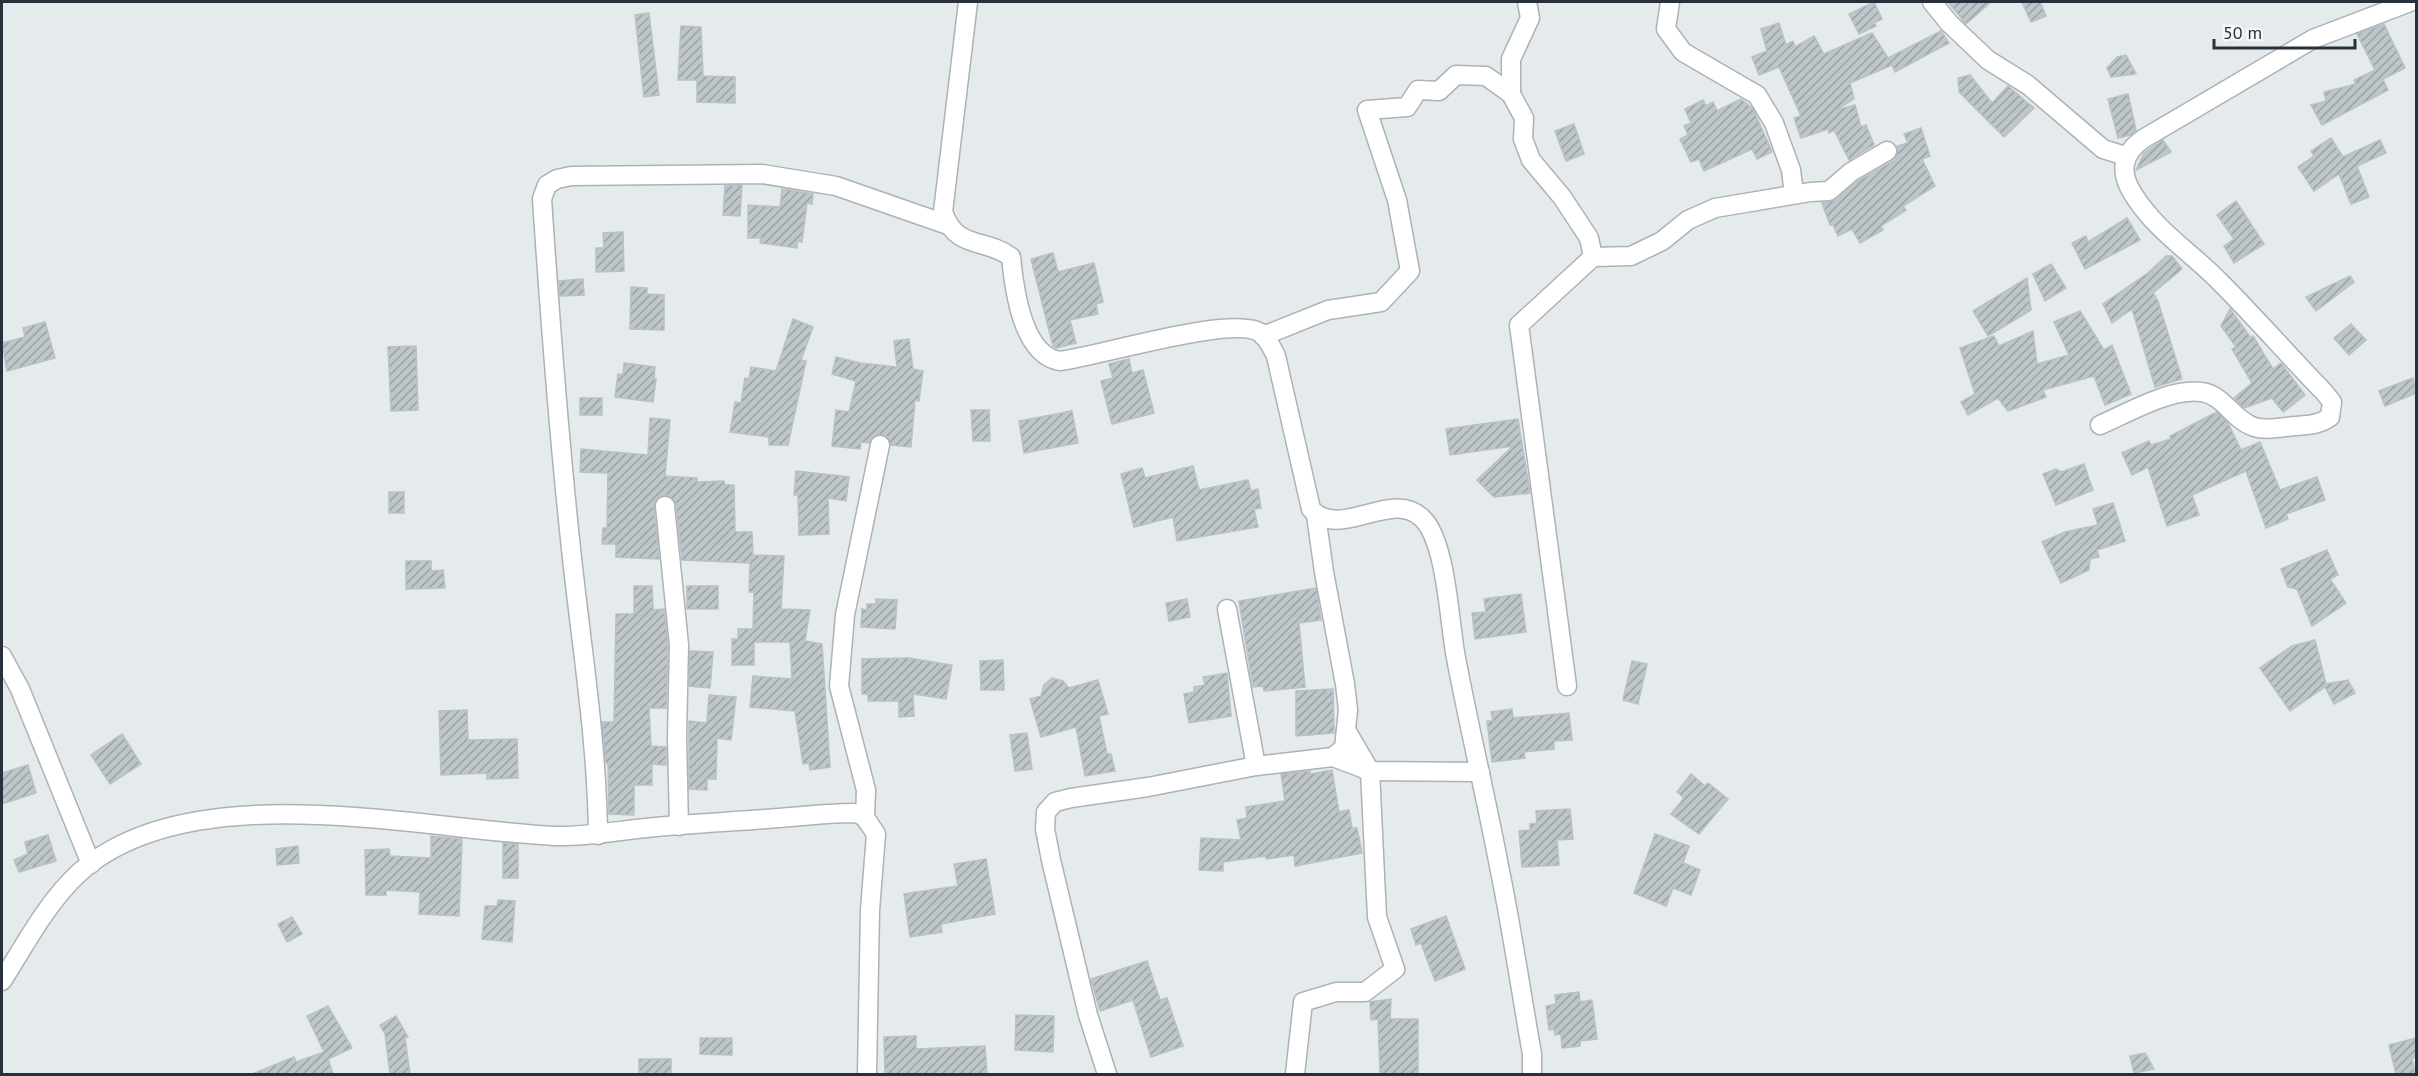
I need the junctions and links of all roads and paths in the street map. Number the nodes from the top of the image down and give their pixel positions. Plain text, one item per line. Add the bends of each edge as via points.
1 (968, 2) edge
2 (1527, 2) edge
3 (1670, 2) edge
4 (1932, 2) edge
5 (2410, 2) edge
6 (1511, 94) junction
7 (1887, 151) dead end
8 (2125, 156) junction
9 (1794, 194) junction
10 (948, 225) junction
11 (1593, 257) junction
12 (1263, 336) junction
13 (2100, 425) dead end
14 (880, 445) dead end
15 (665, 506) dead end
16 (1316, 515) junction
17 (1227, 609) dead end
18 (2, 656) edge
19 (1567, 686) dead end
20 (1346, 730) junction
21 (1333, 757) junction
22 (1256, 766) junction
23 (1370, 771) junction
24 (1480, 772) junction
25 (866, 818) junction
26 (679, 826) junction
27 (598, 835) junction
28 (91, 864) junction
29 (2, 981) edge
30 (867, 1074) edge
31 (1107, 1074) edge
32 (1295, 1074) edge
33 (1532, 1074) edge

1 - 10 street via 945,187 943,212
2 - 6 street via 1530,18 1510,59
3 - 9 street via 1666,29 1683,52 1757,95 1777,132 1791,170
4 - 8 street via 1949,24 1988,60 2028,84 2103,149
5 - 8 street via 2313,39 2143,139
6 - 11 street via 1524,118 1523,139 1531,160 1584,230
6 - 12 street via 1486,76 1456,75 1439,91 1418,90 1407,107 1367,110 1397,200 1410,271 1381,302 1328,310
7 - 9 street via 1851,172 1829,191
8 - 13 street via 2133,193 2155,221 2219,280 2324,392 2332,402 2332,410 2323,422 2262,429 2241,419 2216,397 2184,392
9 - 11 street via 1715,208 1688,219 1662,241 1631,256
10 - 12 street via 966,240 1000,249 1011,257 1014,286 1028,336 1053,360 1075,360 1102,351 1204,332 1251,329
10 - 27 street via 836,186 762,174 571,176 547,186 542,199 552,338 597,775
11 - 19 street via 1519,325
12 - 16 street via 1276,356 1307,494
14 - 25 street via 845,615 839,686 866,790
15 - 26 street via 679,645
16 - 20 street via 1345,684
16 - 24 street via 1333,519 1406,510 1422,518 1436,538
17 - 22 street
18 - 28 street via 20,689
20 - 21 street via 1344,748
20 - 23 street
21 - 22 street
21 - 23 street
22 - 31 street via 1071,798 1055,802 1046,812 1051,861 1088,1015
23 - 24 street
23 - 32 street via 1377,917 1395,969 1365,992 1336,992 1303,1002
24 - 33 street via 1532,1054
25 - 26 street via 837,813
25 - 30 street via 876,834 870,910
26 - 27 street
27 - 28 street via 555,836 404,821 232,814 129,840
28 - 29 street via 53,902

